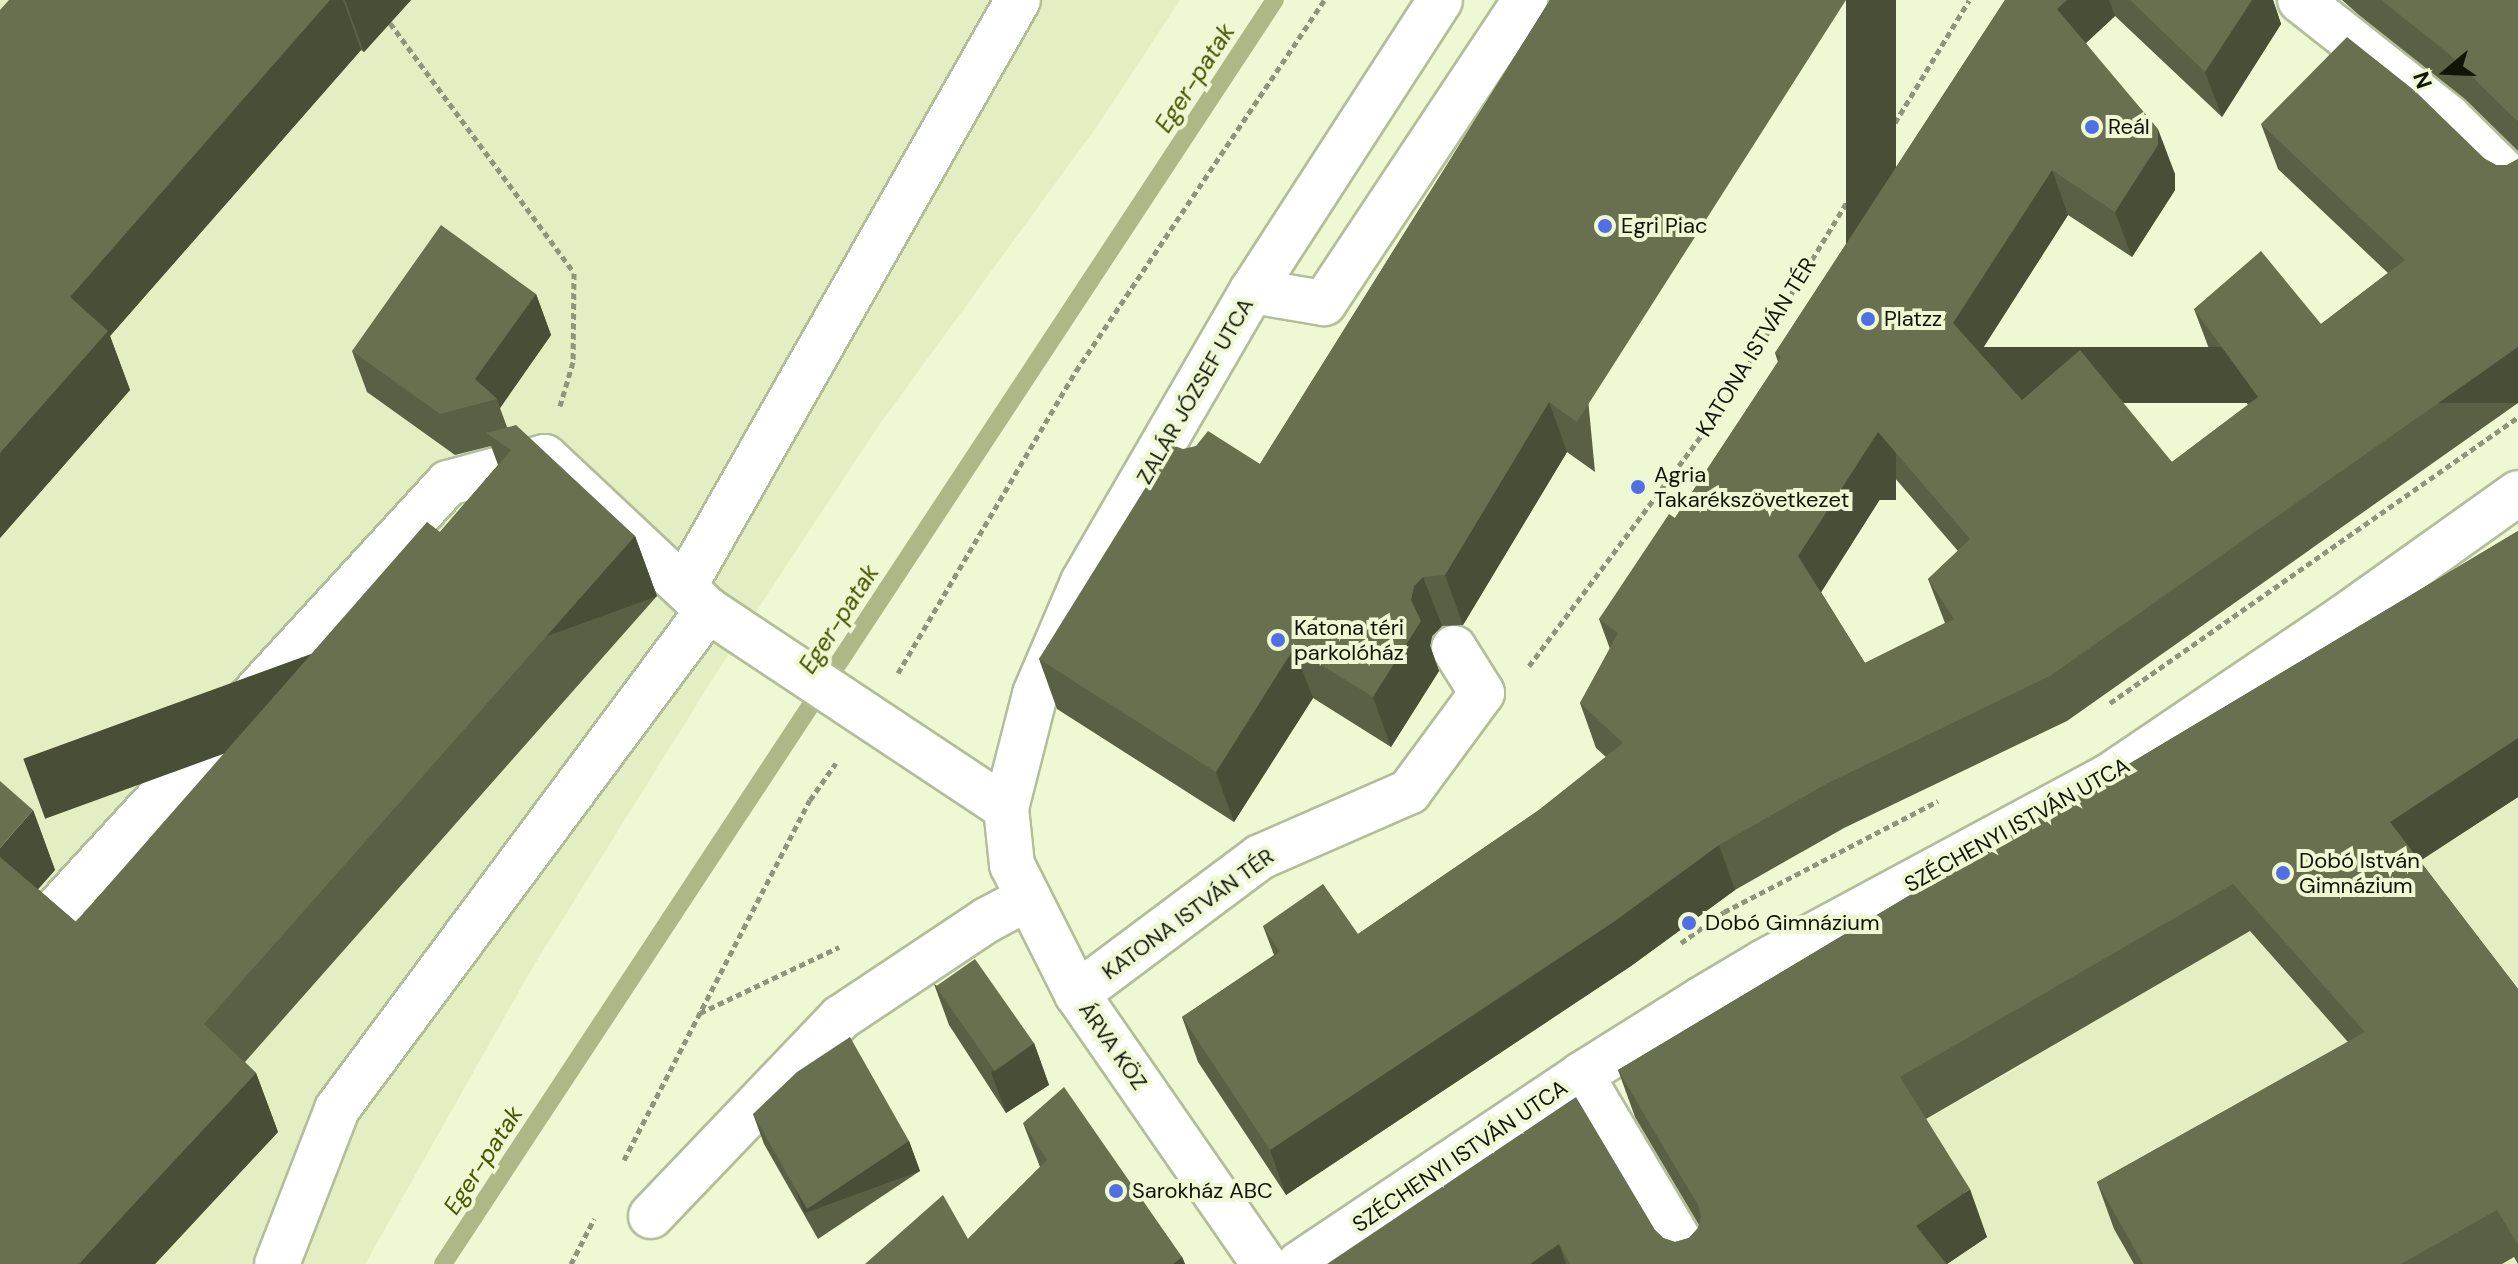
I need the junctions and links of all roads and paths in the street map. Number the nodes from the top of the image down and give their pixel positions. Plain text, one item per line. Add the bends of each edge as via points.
1 (1018, 0) edge
2 (1324, 0) edge
3 (1440, 0) edge
4 (1525, 0) edge
5 (1969, 0) edge
6 (2300, 0) edge
7 (390, 23) dead end
8 (2518, 186) edge
9 (1252, 291) junction
10 (2518, 417) edge
11 (545, 457) junction
12 (2518, 493) edge
13 (696, 597) junction
14 (1454, 648) dead end
15 (911, 653) dead end
16 (1500, 686) junction
17 (2107, 706) dead end
18 (1944, 797) dead end
19 (810, 800) dead end
20 (1006, 808) junction
21 (1028, 898) junction
22 (55, 911) edge
23 (853, 941) dead end
24 (1673, 948) dead end
25 (1077, 994) junction
26 (699, 1014) junction
27 (1581, 1075) junction
28 (621, 1167) dead end
29 (599, 1208) dead end
30 (651, 1216) dead end
31 (277, 1264) edge
32 (571, 1264) edge
33 (1264, 1264) edge
34 (1299, 1264) edge
35 (1693, 1264) edge

1 - 13 street
2 - 15 path via 1076,371
3 - 9 street, ZALÁR JÓZSEF UTCA
4 - 9 street via 1324,303
5 - 16 path, KATONA ISTVÁN TÉR via 1724,405
6 - 8 street via 2448,117
7 - 11 path via 574,273 573,362
9 - 20 street, ZALÁR JÓZSEF UTCA via 1177,458 1083,582 1035,694
10 - 17 path
11 - 13 street
11 - 22 street via 448,483
12 - 27 street, SZÉCHENYI ISTVÁN UTCA via 2108,777 1764,962
13 - 20 street
13 - 31 street via 337,1109
14 - 16 street
16 - 25 street, KATONA ISTVÁN TÉR via 1409,792 1260,857
18 - 24 path via 1724,912
19 - 26 path
20 - 21 street, ÁRVA KÖZ via 1012,865
21 - 25 street, ÁRVA KÖZ
21 - 30 street via 840,1018
23 - 26 path
25 - 33 street, ÁRVA KÖZ
26 - 28 path
27 - 34 street, SZÉCHENYI ISTVÁN UTCA
27 - 35 street
29 - 32 path

